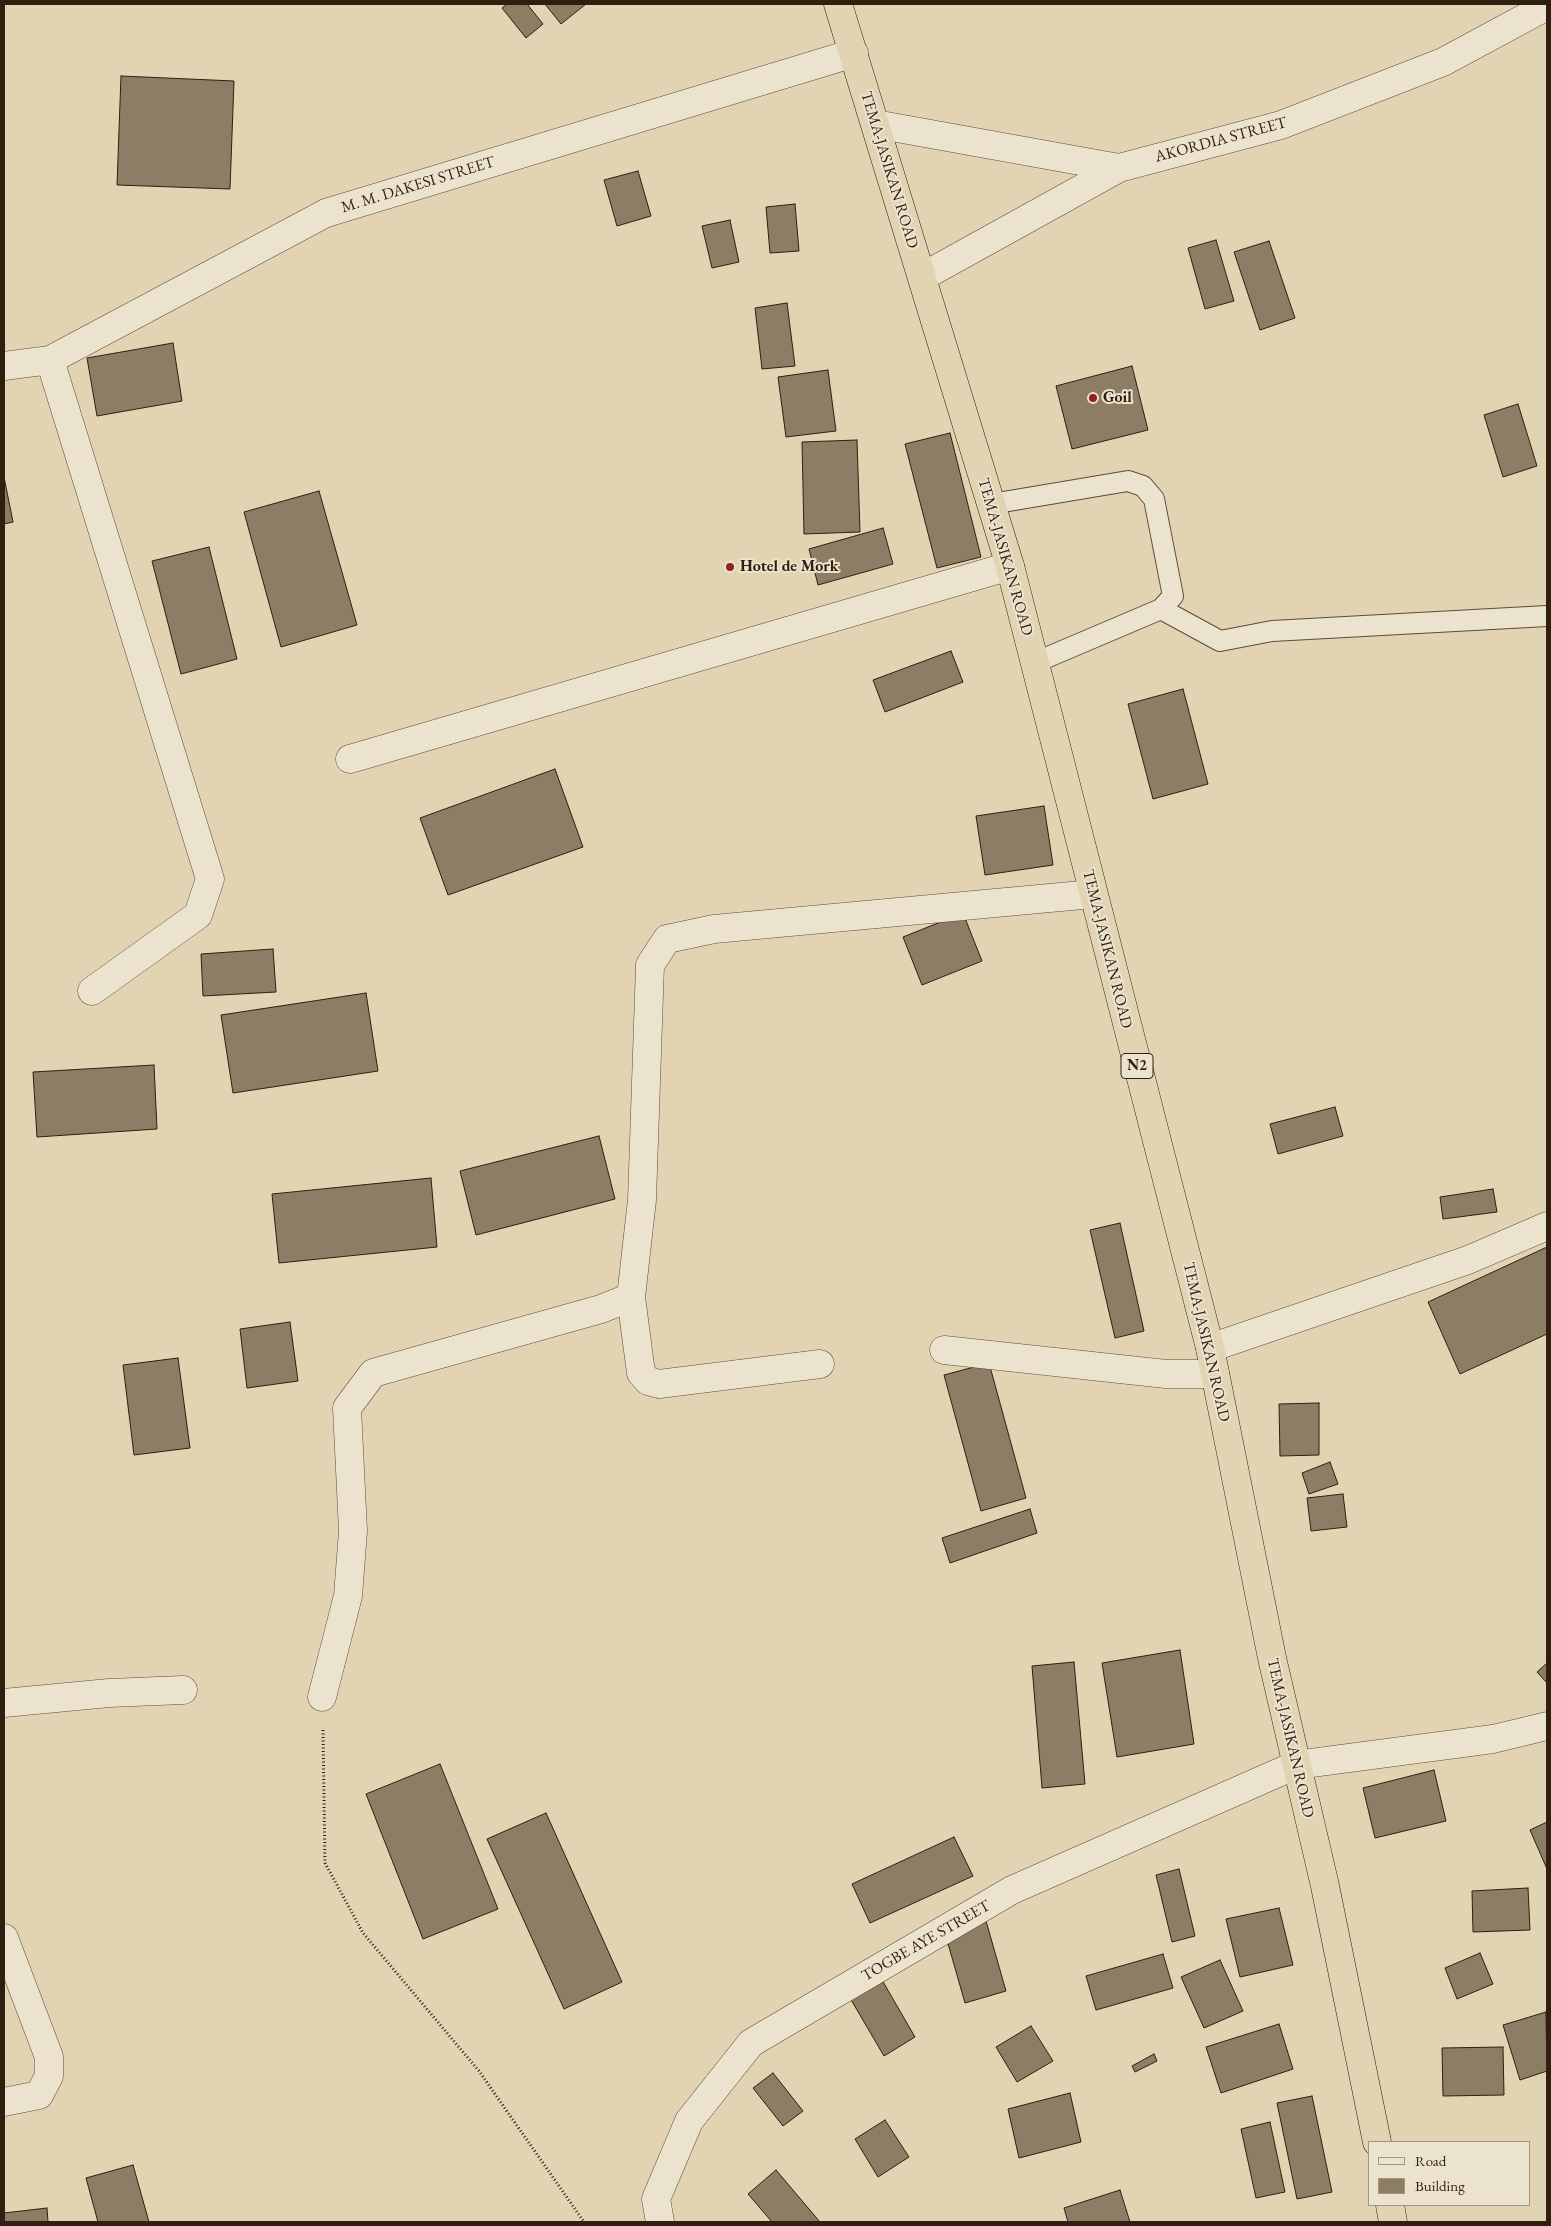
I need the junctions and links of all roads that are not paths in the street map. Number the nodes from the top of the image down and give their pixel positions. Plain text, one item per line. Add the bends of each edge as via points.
1 (838, 4) edge
2 (1547, 6) edge
3 (854, 53) junction
4 (875, 124) junction
5 (1119, 168) junction
6 (922, 276) junction
7 (50, 360) junction
8 (4, 366) edge
9 (991, 504) junction
10 (1010, 566) junction
11 (1161, 609) junction
12 (1547, 616) edge
13 (1034, 663) junction
14 (350, 759) dead end
15 (1093, 894) junction
16 (92, 991) dead end
17 (1547, 1226) edge
18 (631, 1298) junction
19 (1210, 1348) junction
20 (944, 1350) dead end
21 (820, 1364) dead end
22 (1215, 1374) junction
23 (183, 1690) dead end
24 (322, 1697) road end
25 (4, 1703) edge
26 (1547, 1726) edge
27 (1296, 1765) junction
28 (4, 1938) edge
29 (4, 2102) edge
30 (1377, 2141) edge
31 (1390, 2206) edge
32 (660, 2222) edge
33 (1393, 2222) edge

1 - 3 highway, TEMA-JASIKAN ROAD / N2
2 - 5 street, AKORDIA STREET via 1443,62 1281,126
3 - 4 highway, TEMA-JASIKAN ROAD / N2
3 - 7 street, M. M. DAKESI STREET via 326,213
4 - 5 street, AKORDIA STREET
4 - 6 highway, TEMA-JASIKAN ROAD / N2
5 - 6 street
6 - 9 highway, TEMA-JASIKAN ROAD / N2
7 - 8 street, M. M. DAKESI STREET
7 - 16 street via 210,879 198,915
9 - 10 highway, TEMA-JASIKAN ROAD / N2
9 - 11 lane via 1128,481 1143,486 1154,499 1173,596
10 - 13 highway, TEMA-JASIKAN ROAD / N2
10 - 14 street
11 - 12 lane via 1220,642 1272,631
11 - 13 lane
13 - 15 highway, TEMA-JASIKAN ROAD / N2
15 - 18 street via 714,928 667,938 650,965 642,1200
15 - 19 highway, TEMA-JASIKAN ROAD / N2
17 - 19 street via 1468,1260
18 - 21 street via 640,1373 659,1384
18 - 24 street via 592,1312 373,1373 347,1408 353,1531 348,1596
19 - 22 highway, TEMA-JASIKAN ROAD / N2
20 - 22 street via 1166,1374
22 - 27 highway, TEMA-JASIKAN ROAD / N2
23 - 25 street via 109,1692
26 - 27 street, TOGBE AYE STREET via 1493,1739
27 - 30 highway, TEMA-JASIKAN ROAD / N2
27 - 32 street, TOGBE AYE STREET via 1012,1890 751,2043 688,2121 656,2199
28 - 29 street via 49,2057 49,2076 39,2095
31 - 33 highway

